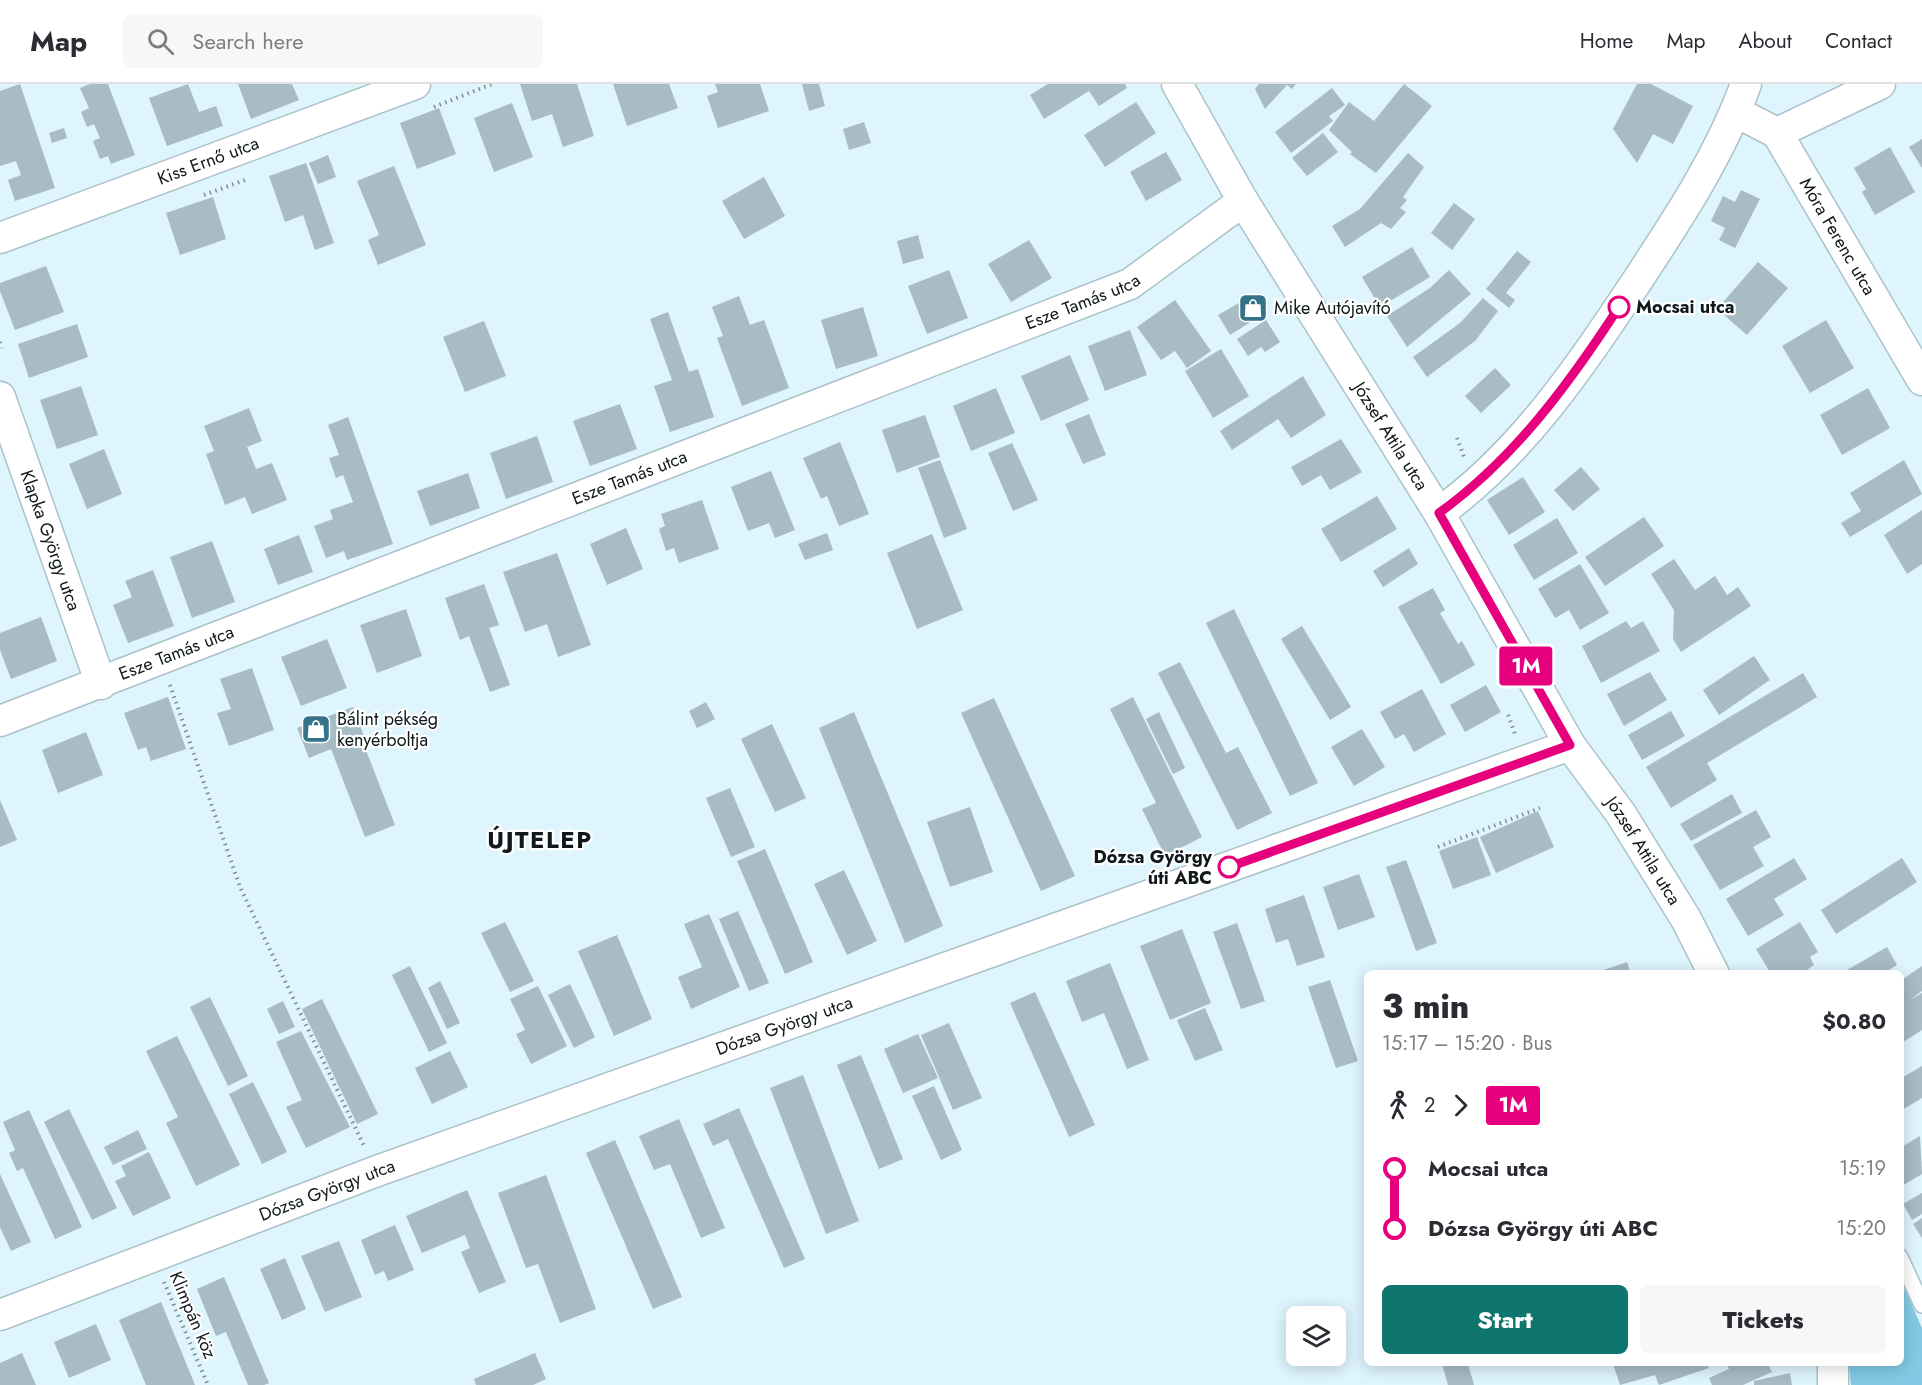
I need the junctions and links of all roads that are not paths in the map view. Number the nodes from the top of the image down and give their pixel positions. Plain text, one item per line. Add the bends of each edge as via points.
1 (415, 84) edge
2 (1177, 84) edge
3 (1746, 84) edge
4 (1880, 84) edge
5 (1736, 112) junction
6 (1777, 133) junction
7 (1243, 201) junction
8 (0, 238) edge
9 (1922, 381) edge
10 (0, 397) edge
11 (1439, 513) junction
12 (101, 684) junction
13 (0, 721) edge
14 (1570, 745) junction
15 (1712, 970) edge
16 (1904, 1266) edge
17 (1922, 1305) edge
18 (0, 1316) edge
19 (1833, 1366) edge
20 (1833, 1385) edge

1 - 8 street, Kiss Ernő utca
2 - 7 street, József Attila utca
3 - 5 street
4 - 6 street
5 - 6 street
5 - 11 street via 1696,190 1586,358 1536,423 1469,491
6 - 9 street, Móra Ferenc utca
7 - 11 street, József Attila utca
7 - 12 street, Esze Tamás utca via 1130,284
10 - 12 street, Klapka György utca
11 - 14 street, József Attila utca
12 - 13 street, Esze Tamás utca
14 - 15 street, József Attila utca via 1622,814
14 - 18 street, Dózsa György utca via 377,1171
16 - 17 lane
19 - 20 street

